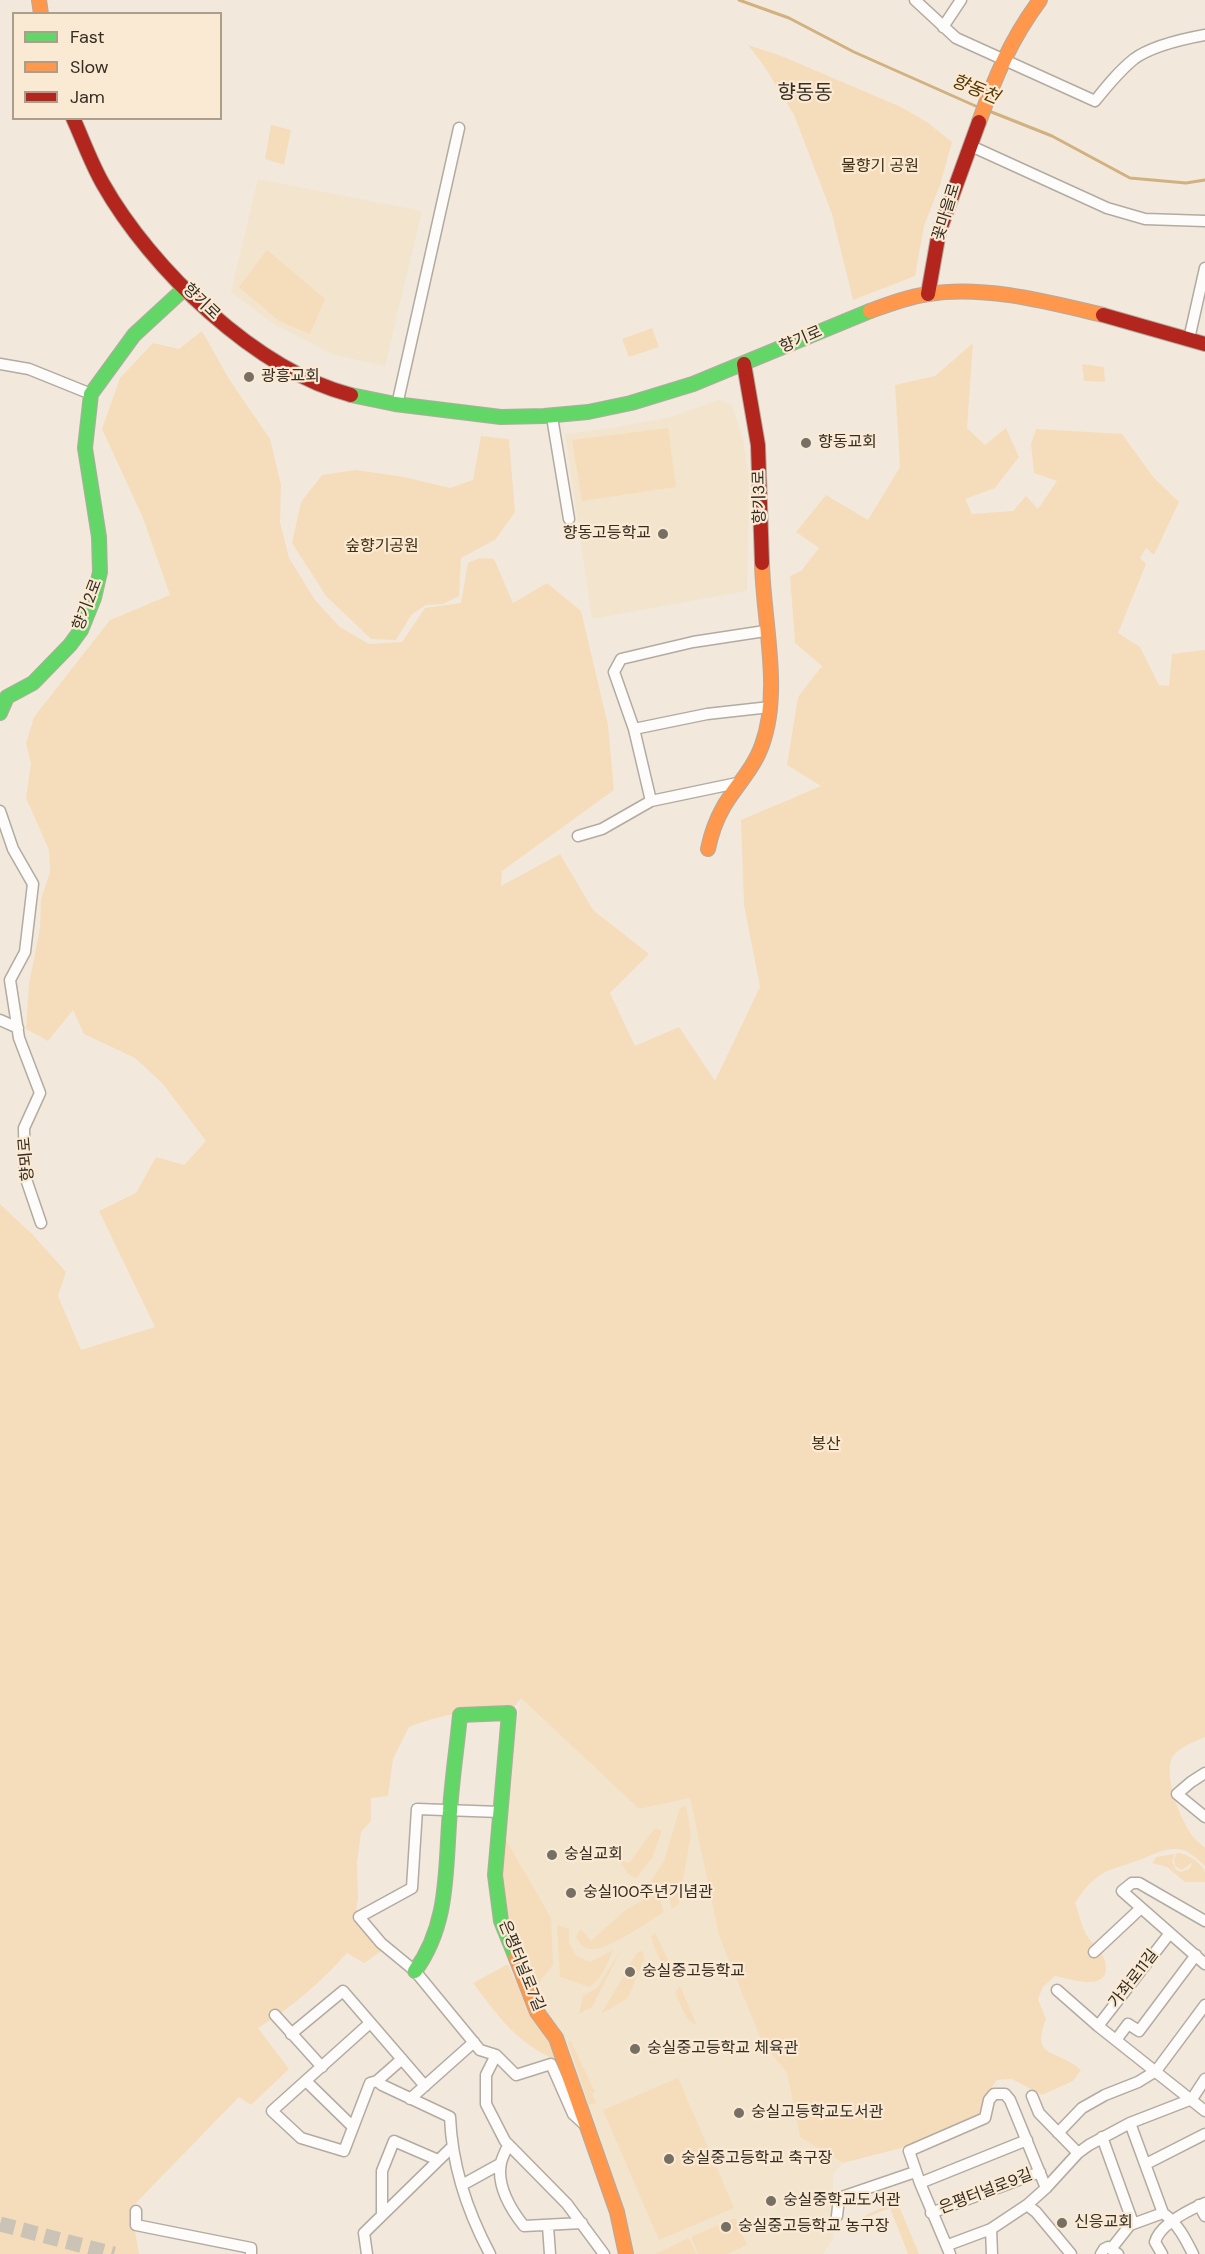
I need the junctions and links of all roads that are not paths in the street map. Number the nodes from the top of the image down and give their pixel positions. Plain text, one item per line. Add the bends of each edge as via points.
1 (915, 0) edge
2 (961, 0) edge
3 (1041, 0) edge
4 (943, 27) junction
5 (1205, 35) edge
6 (1004, 60) junction
7 (74, 120) edge
8 (459, 128) dead end
9 (973, 139) junction
10 (1205, 221) edge
11 (1205, 268) edge
12 (185, 288) junction
13 (928, 294) junction
14 (1189, 339) junction
15 (1205, 344) edge
16 (0, 364) edge
17 (744, 364) junction
18 (92, 394) junction
19 (397, 405) junction
20 (552, 417) junction
21 (569, 519) dead end
22 (765, 631) junction
23 (3, 695) edge
24 (770, 707) junction
25 (0, 713) edge
26 (634, 729) junction
27 (742, 782) junction
28 (651, 801) junction
29 (0, 810) edge
30 (578, 836) dead end
31 (708, 849) dead end
32 (0, 1020) edge
33 (18, 1028) junction
34 (41, 1223) dead end
35 (1205, 1773) edge
36 (450, 1810) junction
37 (500, 1812) junction
38 (1205, 1817) edge
39 (1141, 1908) junction
40 (1205, 1921) edge
41 (1170, 1933) junction
42 (1094, 1952) dead end
43 (1196, 1955) junction
44 (1205, 1964) edge
45 (415, 1971) junction
46 (1057, 1990) dead end
47 (1205, 2005) edge
48 (275, 2015) dead end
49 (370, 2023) junction
50 (1098, 2026) junction
51 (291, 2034) junction
52 (1116, 2040) junction
53 (474, 2042) junction
54 (496, 2055) junction
55 (402, 2059) junction
56 (322, 2067) junction
57 (1156, 2071) junction
58 (1205, 2079) edge
59 (377, 2080) junction
60 (306, 2081) junction
61 (425, 2086) junction
62 (1032, 2096) dead end
63 (410, 2099) junction
64 (1192, 2099) junction
65 (1205, 2111) edge
66 (1131, 2123) junction
67 (585, 2124) junction
68 (353, 2127) junction
69 (1058, 2133) junction
70 (1205, 2134) edge
71 (1102, 2137) junction
72 (1027, 2140) junction
73 (508, 2145) junction
74 (451, 2148) junction
75 (1078, 2153) junction
76 (438, 2160) junction
77 (1146, 2163) junction
78 (500, 2164) junction
79 (915, 2172) junction
80 (1040, 2172) junction
81 (920, 2183) junction
82 (462, 2185) junction
83 (1046, 2188) junction
84 (1202, 2204) edge
85 (1027, 2205) junction
86 (136, 2211) dead end
87 (932, 2213) junction
88 (1163, 2213) junction
89 (382, 2214) junction
90 (837, 2216) dead end
91 (1205, 2216) edge
92 (1174, 2220) junction
93 (582, 2223) junction
94 (1133, 2223) junction
95 (548, 2226) junction
96 (991, 2229) junction
97 (949, 2250) edge
98 (1110, 2251) edge
99 (251, 2254) edge
100 (368, 2254) edge
101 (490, 2254) edge
102 (550, 2254) edge
103 (604, 2254) edge
104 (626, 2254) edge
105 (992, 2254) edge
106 (1071, 2254) edge
107 (1162, 2254) edge
108 (1193, 2254) edge

1 - 4 street
2 - 4 street
3 - 6 street via 1020,27
4 - 6 street via 956,38
5 - 6 street via 1177,40 1135,58 1095,101
6 - 9 street, 꽃마을로
7 - 12 street, 향기로 via 108,193
8 - 19 street
9 - 10 street via 1107,208 1145,219
9 - 13 street, 꽃마을로 via 939,232
11 - 14 street
12 - 18 street, 향기2로 via 134,336
12 - 19 street, 향기로 via 227,328 272,362 359,398
13 - 14 street, 향기로 via 980,293 1043,301
13 - 17 street, 향기로 via 869,311
14 - 15 street, 향기로
16 - 18 street via 29,369
17 - 20 street, 향기로 via 628,404
17 - 22 street, 향기3로 via 757,442
18 - 23 street, 향기2로 via 85,448 99,537 100,572 94,598 70,645 33,683
19 - 20 street, 향기로 via 498,417
20 - 21 street
22 - 24 street, 향기3로
22 - 26 street via 621,659 614,672
23 - 25 street, 향기2로
24 - 26 street via 707,714
24 - 27 street, 향기3로 via 762,745
26 - 28 street
27 - 28 street
27 - 31 street, 향기3로 via 718,815
28 - 30 street via 602,829
29 - 33 street, 향뫼로 via 13,849 33,884 25,952 10,981
32 - 33 street
33 - 34 street, 향뫼로 via 40,1093 24,1128 25,1176
35 - 38 street via 1177,1794
36 - 37 street
36 - 37 street, 은평터널로7길 via 460,1715 509,1713
36 - 45 street via 439,1922 428,1953
36 - 45 street via 417,1809 412,1888 359,1917 381,1943
37 - 67 street, 은평터널로7길 via 495,1875 501,1921 537,2012 556,2038
39 - 40 street via 1122,1891 1132,1883 1139,1883
39 - 41 street
39 - 42 street
41 - 43 street
41 - 50 street, 가좌로11길
43 - 44 street
43 - 52 street, 가좌로11길 via 1138,2031 1128,2024
45 - 53 street
46 - 50 street, 가좌로11길
47 - 57 street
48 - 51 street
49 - 51 street via 343,1991
49 - 55 street
49 - 56 street
50 - 52 street, 가좌로11길
51 - 56 street
52 - 57 street, 가좌로11길
53 - 54 street via 480,2050
53 - 61 street
54 - 67 street via 516,2075 551,2064 573,2114
54 - 73 street via 486,2075 486,2104
55 - 59 street
55 - 61 street
56 - 60 street
57 - 64 street, 가좌로11길
57 - 69 street via 1082,2108
58 - 64 street
59 - 63 street
59 - 68 street via 370,2083
60 - 68 street
60 - 68 street via 272,2111 301,2138 344,2151
61 - 63 street
62 - 69 street via 1039,2113
63 - 74 street via 450,2117
64 - 65 street, 가좌로11길
64 - 66 street
66 - 71 street
66 - 77 street
67 - 104 street, 은평터널로7길 via 616,2212
69 - 75 street
70 - 77 street
71 - 75 street
71 - 94 street
72 - 79 street, 은평터널로9길 via 1010,2100 1005,2094 994,2094 985,2118 909,2151
72 - 80 street
72 - 81 street, 은평터널로9길
73 - 78 street
73 - 93 street
74 - 76 street
74 - 82 street
75 - 83 street
76 - 89 street
76 - 89 street via 394,2141 382,2171
77 - 88 street
78 - 82 street
78 - 95 street via 502,2188 513,2212 524,2226
79 - 81 street, 은평터널로9길
79 - 90 street via 839,2198
80 - 83 street
80 - 87 street, 은평터널로9길
81 - 87 street, 은평터널로9길
82 - 101 street via 475,2226
83 - 85 street
84 - 91 street
84 - 92 street
85 - 96 street
85 - 106 street
86 - 99 street via 136,2225 252,2248
87 - 97 street, 은평터널로9길
88 - 92 street
88 - 94 street
89 - 100 street via 364,2233
92 - 107 street via 1157,2236 1155,2242
92 - 108 street
93 - 95 street
93 - 103 street
94 - 98 street
95 - 102 street
96 - 97 street
96 - 105 street

